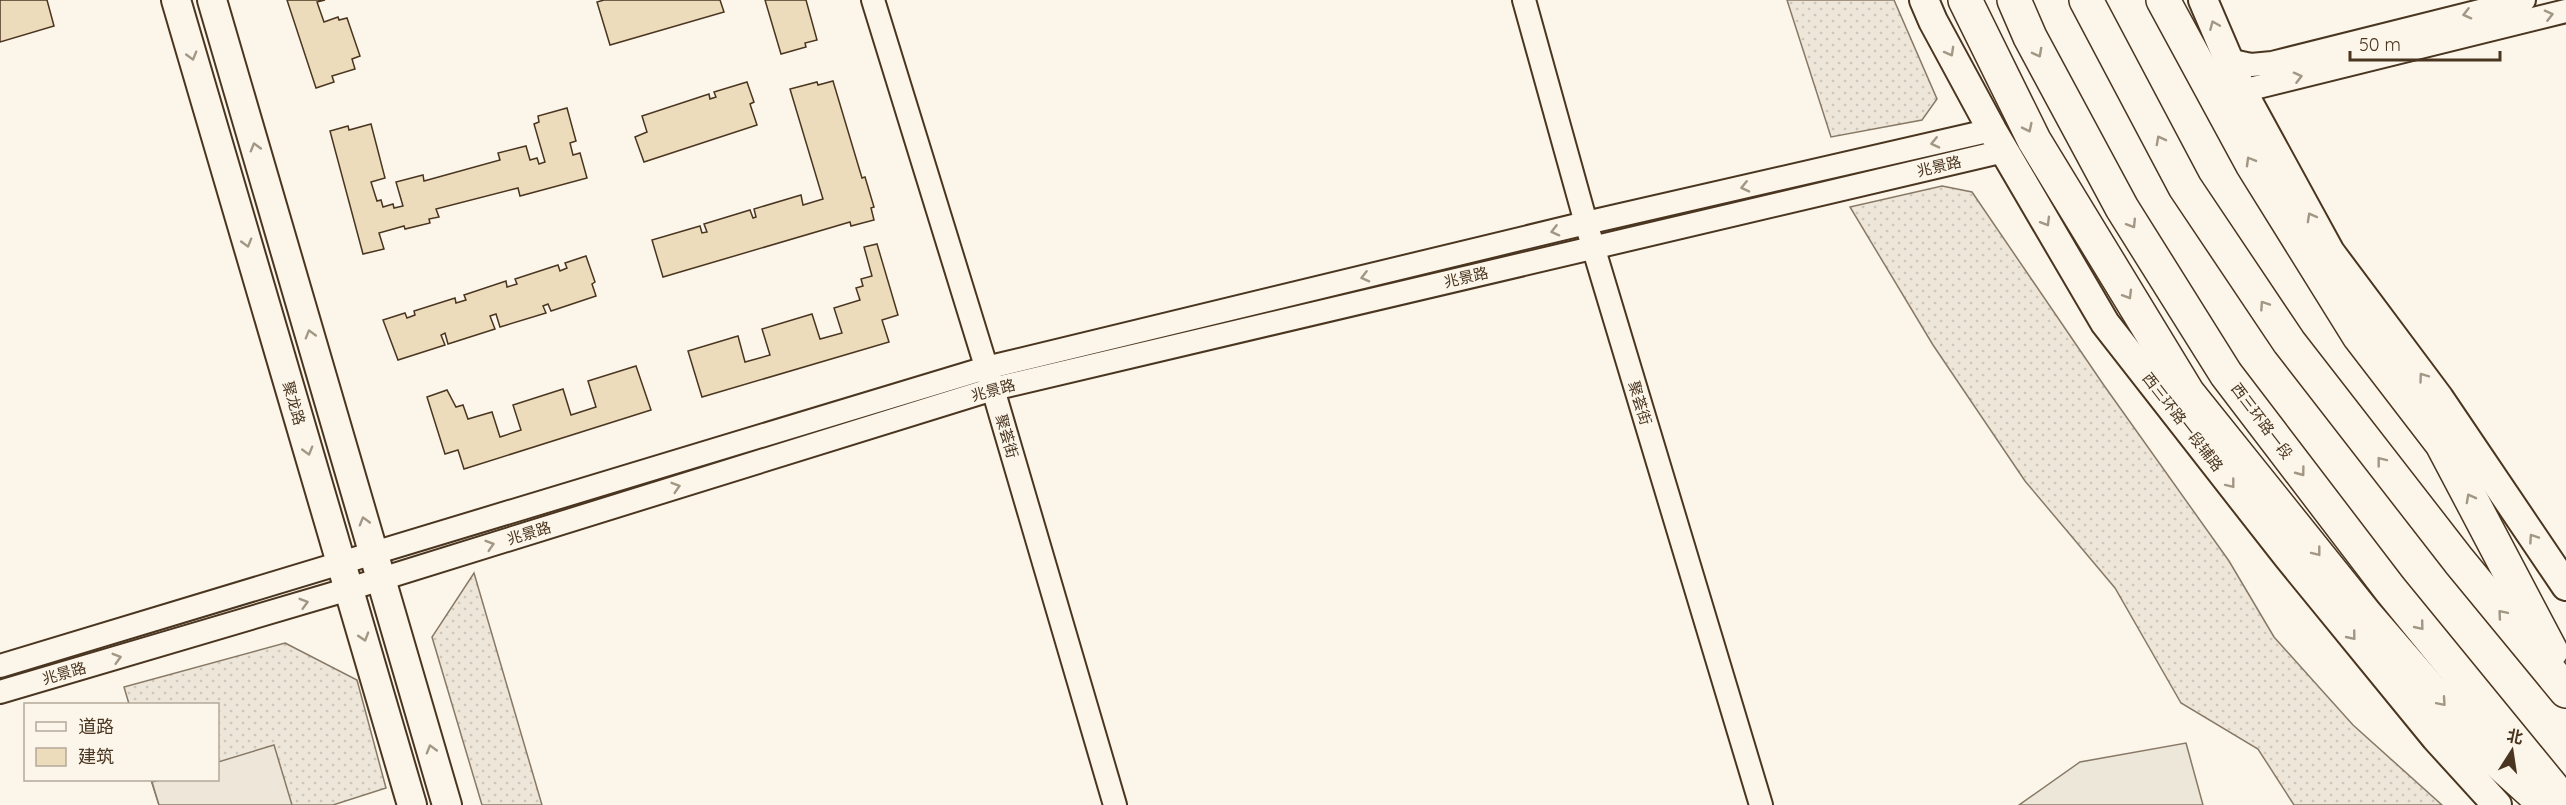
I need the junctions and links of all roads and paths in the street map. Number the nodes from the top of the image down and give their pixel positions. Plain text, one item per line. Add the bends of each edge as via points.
1 (176, 0) edge
2 (212, 0) edge
3 (873, 0) edge
4 (1524, 0) edge
5 (1924, 0) edge
6 (1965, 0) edge
7 (2014, 0) edge
8 (2086, 0) edge
9 (2163, 0) edge
10 (2203, 0) edge
11 (2524, 0) edge
12 (2566, 10) edge
13 (2228, 60) junction
14 (2242, 91) junction
15 (1998, 140) junction
16 (1586, 223) junction
17 (1593, 248) junction
18 (990, 378) junction
19 (377, 565) junction
20 (345, 576) junction
21 (2566, 586) edge
22 (0, 666) edge
23 (2566, 680) edge
24 (2566, 691) edge
25 (0, 692) edge
26 (2566, 804) edge
27 (412, 805) edge
28 (447, 805) edge
29 (1114, 805) edge
30 (1761, 805) edge
31 (2497, 805) edge
32 (2546, 805) edge

1 -> 20 main road, 聚龙路
19 -> 2 main road
3 - 18 street, 聚荟街
4 - 16 street, 聚荟街
5 -> 15 main road, 西三环路一段辅路
6 -> 32 highway via 2034,140 2188,393 2366,615 2473,739
7 -> 26 highway, 西三环路一段 via 2122,208 2226,374 2390,589
24 -> 8 highway via 2289,342 2185,188
23 -> 9 highway via 2442,444 2358,336 2252,164
13 -> 10 main road
11 -> 13 street via 2272,63 2251,65
14 -> 12 street
13 - 14 main road
21 -> 14 main road via 2439,398 2330,252
15 -> 16 street, 兆景路
15 - 17 street, 兆景路
15 -> 31 main road, 西三环路一段辅路 via 2105,322 2295,566 2436,738
16 - 17 street, 聚荟街
16 -> 18 street, 兆景路
17 - 18 street, 兆景路
17 - 30 street, 聚荟街
18 - 19 street, 兆景路
18 - 29 street, 聚荟街
19 - 20 street, 兆景路
28 -> 19 main road
20 - 22 street, 兆景路
25 -> 20 street, 兆景路
20 -> 27 main road, 聚龙路

